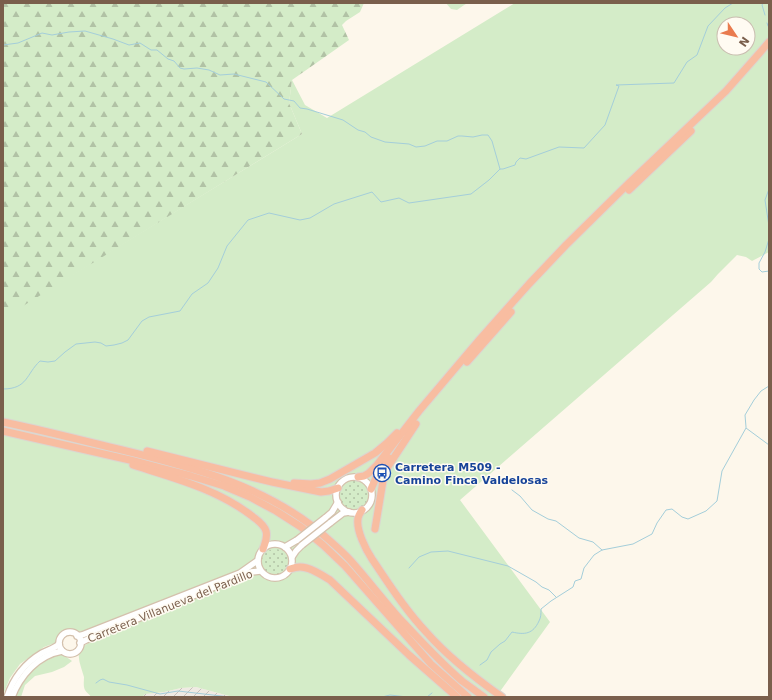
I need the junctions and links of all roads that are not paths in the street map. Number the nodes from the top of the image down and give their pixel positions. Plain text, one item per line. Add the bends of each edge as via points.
1 (769, 42) edge
2 (769, 50) edge
3 (480, 340) junction
4 (3, 422) edge
5 (416, 424) junction
6 (3, 430) edge
7 (39, 430) junction
8 (44, 440) junction
9 (358, 477) junction
10 (272, 482) junction
11 (338, 488) junction
12 (371, 489) junction
13 (338, 502) junction
14 (362, 510) junction
15 (349, 512) junction
16 (375, 529) dead end
17 (285, 547) junction
18 (263, 549) junction
19 (292, 557) junction
20 (257, 561) junction
21 (290, 569) junction
22 (260, 571) junction
23 (77, 636) junction
24 (80, 643) junction
25 (59, 644) junction
26 (415, 645) junction
27 (62, 651) junction
28 (444, 664) junction
29 (7, 697) edge
30 (12, 697) edge
31 (457, 697) edge
32 (468, 697) edge
33 (474, 697) edge
34 (484, 697) edge
35 (492, 697) edge
36 (502, 697) edge

1 - 3 highway via 726,91 566,245
2 - 5 highway via 711,112 572,245 473,355
3 - 9 highway via 377,465 369,473
3 - 10 highway via 398,432 375,453 330,479 320,482
4 - 7 highway
5 - 12 highway via 379,471
5 - 16 highway via 385,470
6 - 8 highway
7 - 10 highway via 86,437
7 - 28 highway via 138,454 226,480 253,490 279,504 306,521 351,560 399,618
8 - 18 highway via 126,463 216,493 243,509 265,528 267,539
8 - 26 highway via 224,486 276,511 329,550
9 - 11 street via 344,480
9 - 12 street
10 - 11 highway via 321,492
11 - 13 street
12 - 14 street via 370,502
13 - 15 street
13 - 17 street, bridge via 325,518
14 - 15 street
14 - 36 highway via 358,523 367,551 410,613 437,644
15 - 19 street, bridge via 343,513 330,523
17 - 18 street via 276,544
17 - 19 street
18 - 20 street
19 - 21 street
20 - 22 street
20 - 23 street, Carretera Villanueva del Pardillo via 240,573
21 - 22 street via 287,574 277,578 267,577
21 - 31 highway via 305,568 330,580
22 - 24 street, Carretera Villanueva del Pardillo via 251,572
23 - 24 street
23 - 25 street via 65,634 59,640
24 - 27 street via 77,652 73,654
25 - 27 street
25 - 29 street via 43,652 20,672 10,686
26 - 32 highway via 431,664
26 - 33 highway
27 - 30 street via 34,664 15,688
28 - 34 highway
28 - 35 highway

